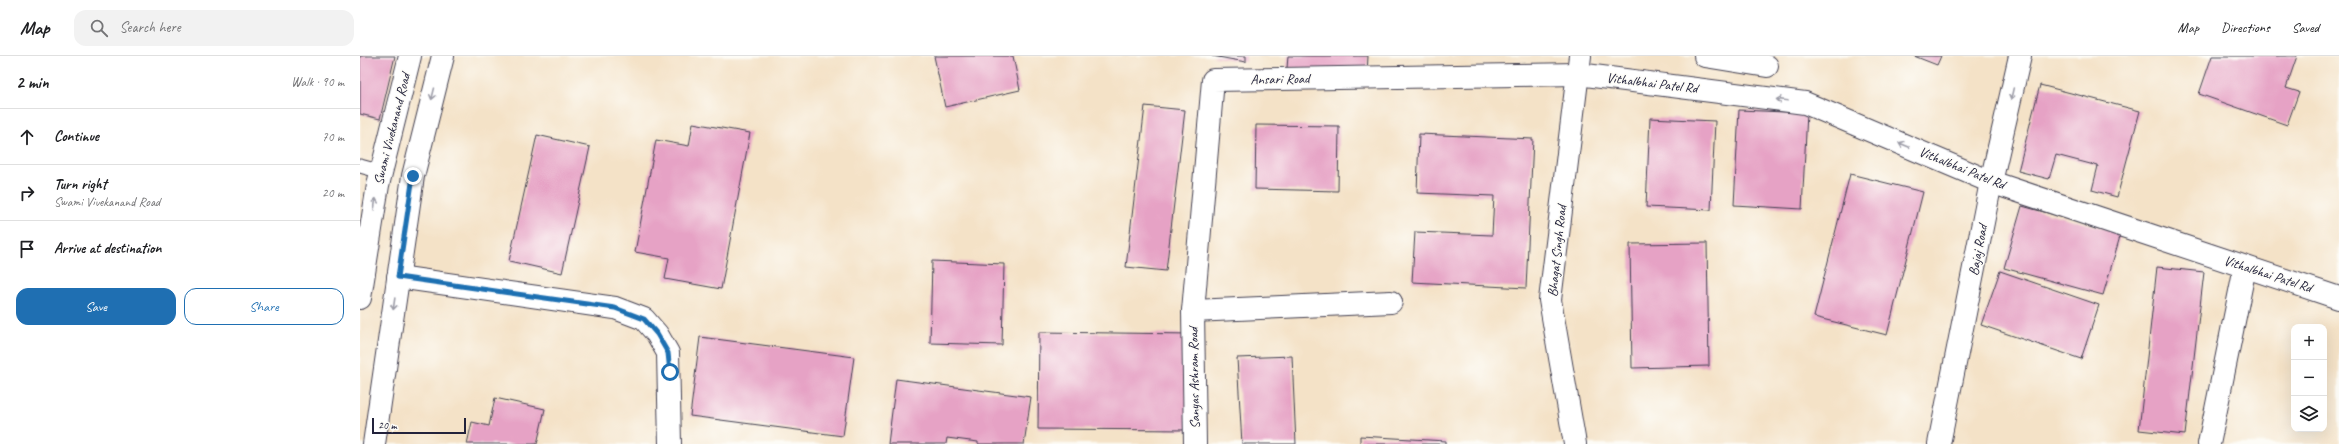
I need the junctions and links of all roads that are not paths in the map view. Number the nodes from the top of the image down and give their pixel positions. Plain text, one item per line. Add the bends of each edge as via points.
1 (410, 56) edge
2 (443, 56) edge
3 (1702, 56) edge
4 (1705, 56) edge
5 (2020, 56) edge
6 (1768, 61) edge
7 (1579, 65) edge
8 (1697, 89) junction
9 (1761, 98) junction
10 (360, 166) edge
11 (382, 172) junction
12 (1991, 182) junction
13 (2245, 267) junction
14 (398, 277) junction
15 (360, 298) edge
16 (2339, 298) edge
17 (1391, 302) dead end
18 (1193, 311) junction
19 (374, 444) edge
20 (670, 444) edge
21 (1195, 444) edge
22 (1575, 444) edge
23 (1939, 444) edge
24 (2209, 444) edge

1 - 11 street, Swami Vivekanand Road
2 -> 14 street via 413,176
3 - 8 street
4 - 6 street
5 -> 12 street, Bajaj Road
6 - 9 street
7 - 8 street, Vithalbhai Patel Rd
7 - 18 street, Ansari Road via 1214,80
7 - 22 street, Bhagat Singh Road via 1550,300
8 - 9 street, Vithalbhai Patel Rd
12 -> 9 street, Vithalbhai Patel Rd via 1805,103
10 - 11 lane
15 -> 11 street, Swami Vivekanand Road
12 - 13 street, Vithalbhai Patel Rd
12 - 23 street, Bajaj Road
13 - 16 street, Vithalbhai Patel Rd
13 - 24 street
14 -> 19 street
14 - 20 street via 615,308 644,319 668,353
17 - 18 street
18 - 21 street, Sanyas Ashram Road

